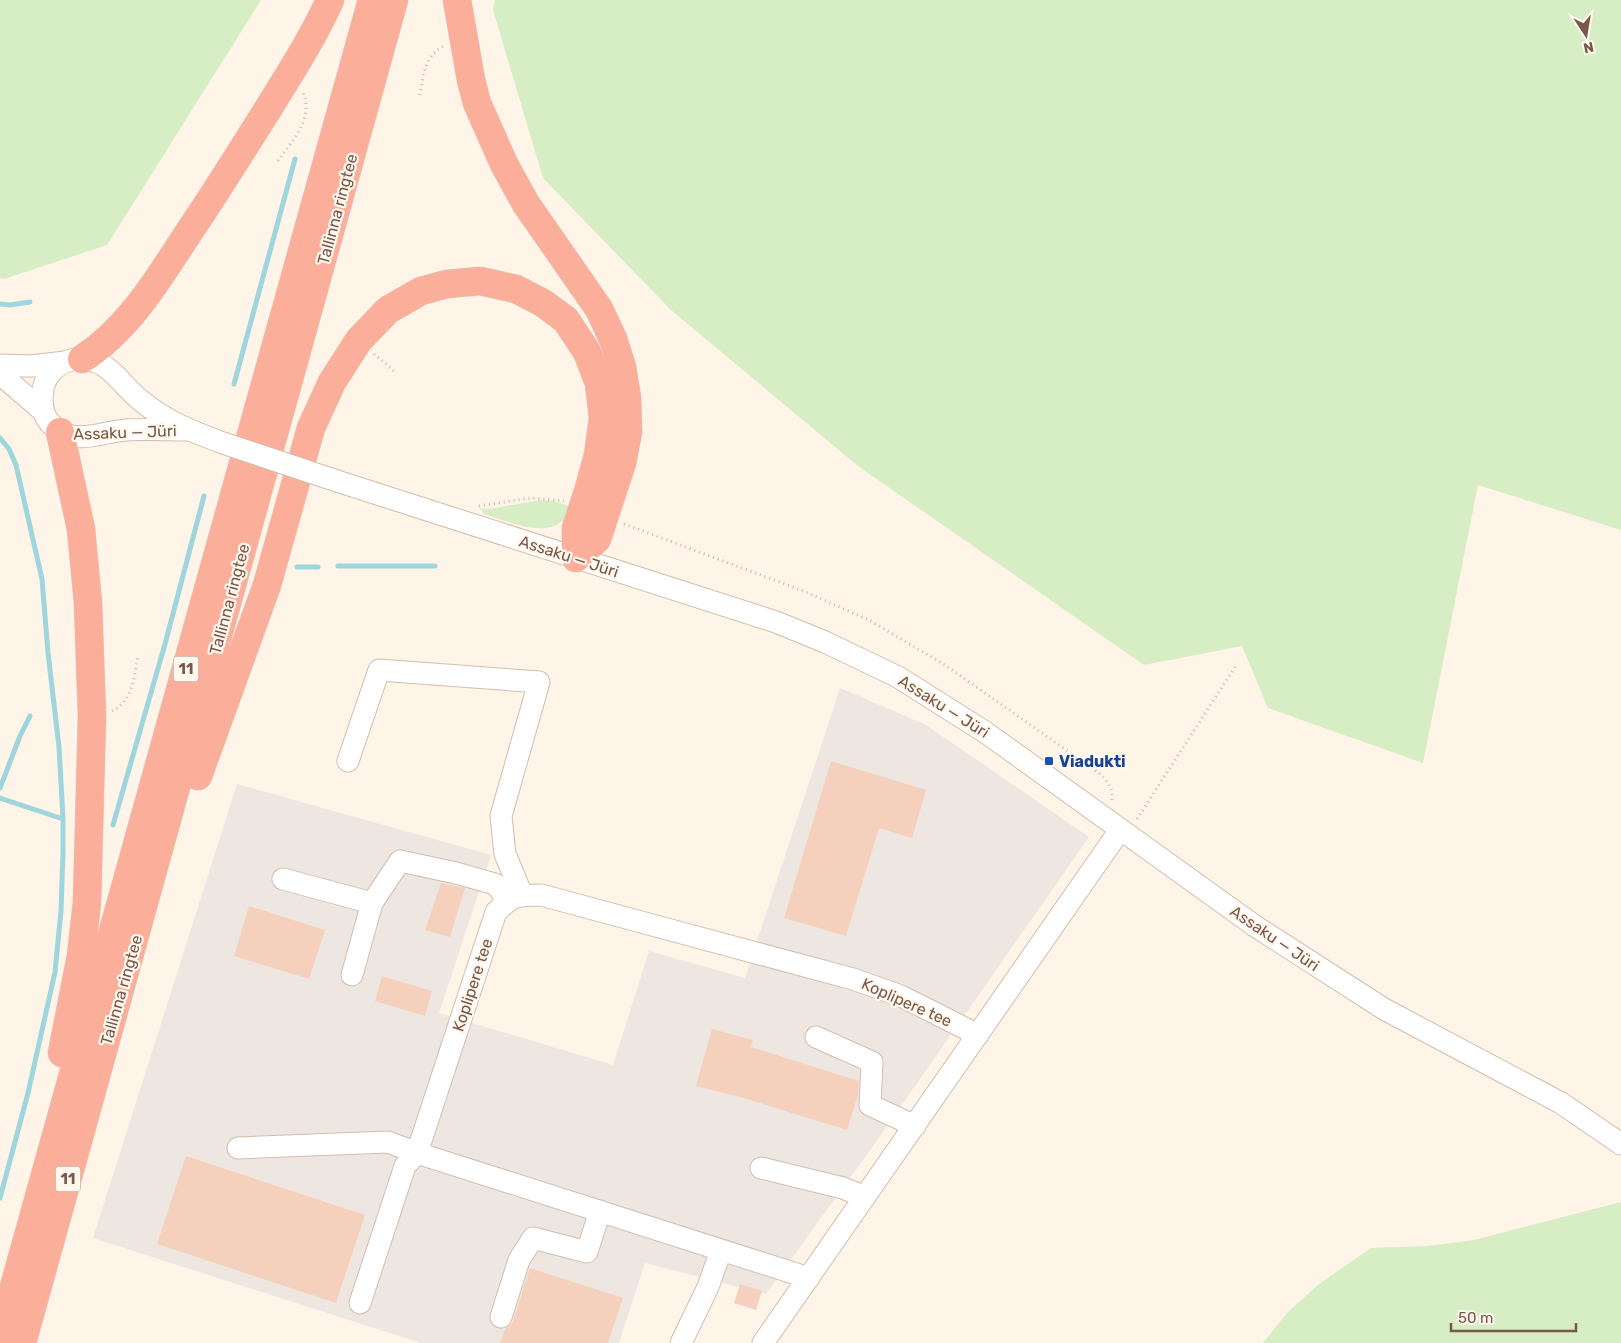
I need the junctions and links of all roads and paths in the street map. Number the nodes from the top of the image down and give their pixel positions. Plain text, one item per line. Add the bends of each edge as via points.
1 (330, 0) edge
2 (372, 0) edge
3 (394, 0) edge
4 (457, 0) edge
5 (464, 40) junction
6 (291, 72) junction
7 (420, 95) dead end
8 (278, 160) dead end
9 (74, 360) junction
10 (0, 365) edge
11 (0, 374) edge
12 (43, 411) junction
13 (187, 430) junction
14 (60, 432) junction
15 (566, 502) dead end
16 (475, 506) dead end
17 (622, 523) dead end
18 (576, 558) junction
19 (138, 656) dead end
20 (1235, 666) dead end
21 (92, 716) junction
22 (348, 761) dead end
23 (1118, 828) junction
24 (283, 878) dead end
25 (515, 898) junction
26 (372, 903) junction
27 (352, 975) dead end
28 (114, 1015) junction
29 (978, 1035) junction
30 (816, 1037) dead end
31 (915, 1126) junction
32 (1621, 1144) edge
33 (238, 1148) dead end
34 (417, 1153) junction
35 (761, 1168) dead end
36 (54, 1186) junction
37 (865, 1197) junction
38 (600, 1211) junction
39 (721, 1250) junction
40 (809, 1278) junction
41 (360, 1303) dead end
42 (501, 1317) dead end
43 (0, 1331) edge
44 (0, 1337) edge
45 (22, 1343) edge
46 (681, 1343) edge
47 (763, 1343) edge

1 - 6 highway
2 - 36 highway, Tallinna ringtee / 11
3 - 28 highway, Tallinna ringtee / 11
4 - 5 highway
5 - 7 path via 441,47 429,58
5 - 18 highway via 477,103 504,164 526,204 599,308 622,367 628,432 622,462 597,539
6 - 8 path via 307,101 306,115
6 - 9 highway via 143,300 97,349
9 - 10 street via 31,366
9 - 12 street via 54,370 44,382
9 - 13 street, Assaku — Jüri via 89,359 102,364 141,401
11 - 12 street, Assaku — Jüri
12 - 14 street, Assaku — Jüri
13 - 14 street, Assaku — Jüri via 123,430 72,437
13 - 18 street, Assaku — Jüri, bridge
14 - 21 highway via 80,529 88,603
15 - 16 path via 531,498
17 - 23 path via 801,590 869,620 930,656 1108,782
18 - 23 street, Assaku — Jüri via 776,622 898,677 985,732
18 - 28 highway via 576,528 593,472 604,418 599,383 587,352 566,320 516,289 480,281 446,284 421,291 388,310 359,340 332,382 311,428 268,585 208,746 160,894
19 - 21 path via 131,690 121,707
20 - 23 path
21 - 43 highway via 87,902 81,956 59,1070 15,1239
22 - 25 street via 379,670 539,682 501,816
23 - 29 street
23 - 32 street, Assaku — Jüri via 1255,926 1384,1010 1561,1103
24 - 26 street
25 - 26 street via 495,884 400,861
25 - 29 street, Koplipere tee via 541,895 853,979 901,996
25 - 34 street, Koplipere tee via 496,912
26 - 27 street
28 - 36 highway, Tallinna ringtee / 11
29 - 31 street
30 - 31 street via 872,1062 870,1105
31 - 37 street
33 - 34 street via 388,1142
34 - 38 street
34 - 41 street, Koplipere tee via 405,1166
35 - 37 street via 843,1188
36 - 44 highway, Tallinna ringtee / 11
36 - 45 highway, Tallinna ringtee / 11
37 - 40 street
38 - 39 street
38 - 42 street via 588,1252 533,1238 519,1260
39 - 40 street
39 - 46 street
40 - 47 street

